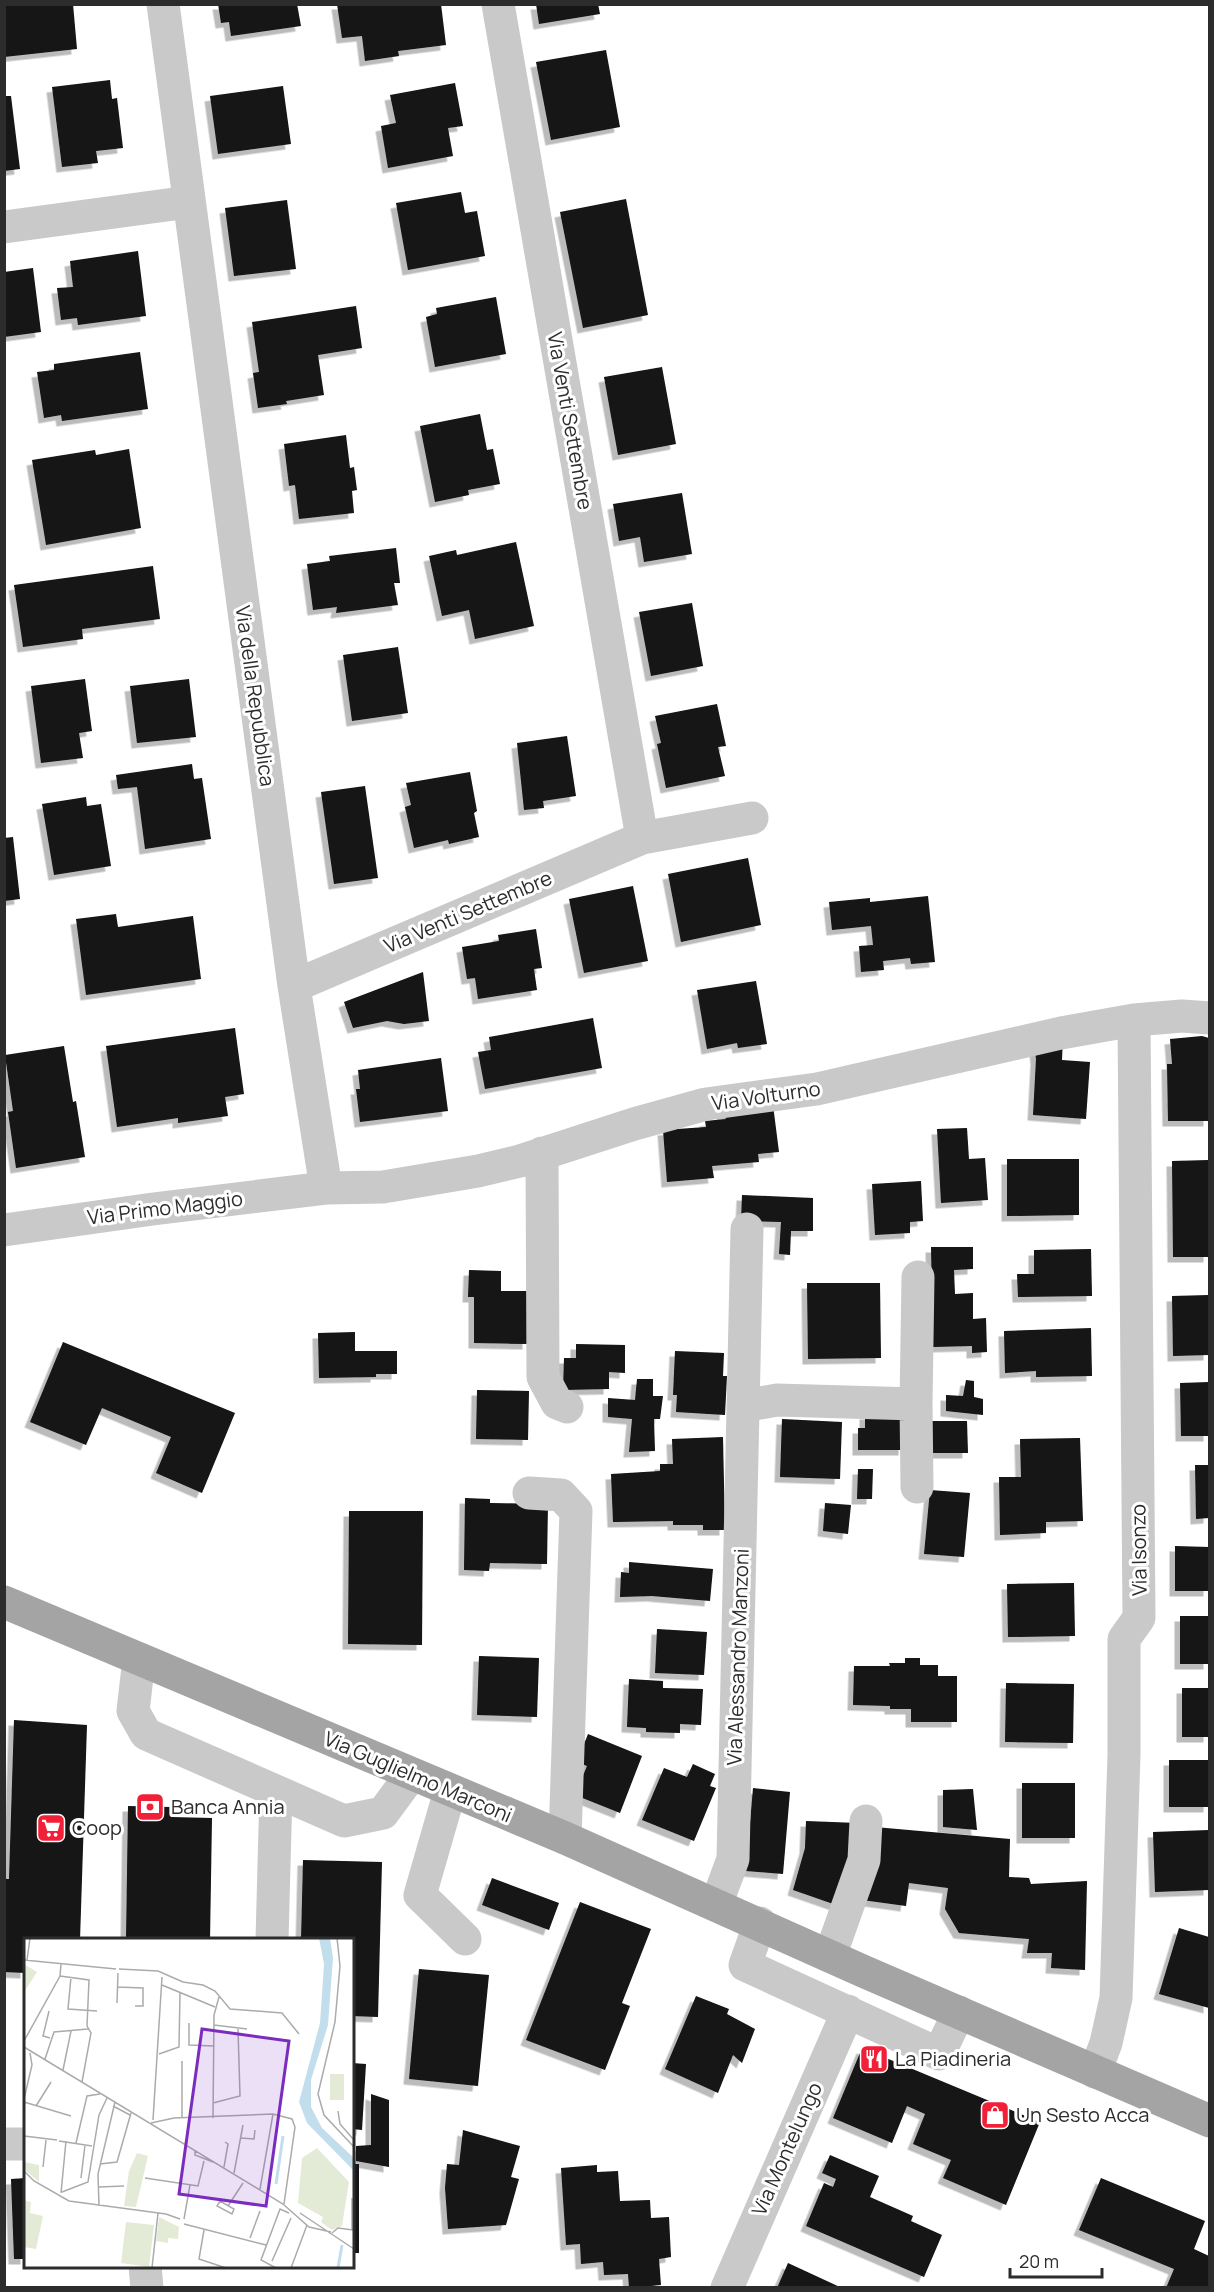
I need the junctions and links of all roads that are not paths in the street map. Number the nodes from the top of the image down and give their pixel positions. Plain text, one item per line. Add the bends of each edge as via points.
1 (163, 4) edge
2 (498, 4) edge
3 (189, 202) junction
4 (4, 227) edge
5 (752, 818) dead end
6 (642, 838) junction
7 (294, 986) junction
8 (1209, 1018) edge
9 (1134, 1020) junction
10 (542, 1153) junction
11 (326, 1188) junction
12 (747, 1229) dead end
13 (4, 1230) edge
14 (918, 1277) dead end
15 (916, 1404) junction
16 (744, 1406) junction
17 (567, 1407) dead end
18 (917, 1487) dead end
19 (530, 1493) dead end
20 (4, 1602) edge
21 (139, 1659) junction
22 (411, 1775) junction
23 (276, 1791) junction
24 (450, 1791) junction
25 (866, 1821) dead end
26 (565, 1838) junction
27 (716, 1905) junction
28 (760, 1923) junction
29 (272, 1938) edge
30 (465, 1939) dead end
31 (830, 1956) junction
32 (848, 2011) junction
33 (959, 2012) junction
34 (1095, 2072) junction
35 (1197, 2115) edge
36 (4, 2144) edge
37 (24, 2144) edge
38 (145, 2268) edge
39 (147, 2288) edge
40 (727, 2288) edge

1 - 3 street, Via della Repubblica
2 - 6 street, Via Venti Settembre
3 - 4 street
3 - 7 street, Via della Repubblica
5 - 6 street, Via Venti Settembre
6 - 7 street, Via Venti Settembre
7 - 11 street, Via della Repubblica
8 - 9 street, Via Volturno
9 - 10 street, Via Volturno via 817,1089 706,1104
9 - 34 street, Via Isonzo via 1139,1618 1124,1639 1116,1998
10 - 11 street, Via Volturno via 478,1171 383,1187
10 - 17 street via 543,1377 557,1403
11 - 13 street, Via Primo Maggio
12 - 16 street, Via Alessandro Manzoni
14 - 15 street
15 - 16 street via 777,1400
15 - 18 street
16 - 27 street, Via Alessandro Manzoni via 733,1859
19 - 26 street via 561,1495 576,1511
20 - 21 main road, Via Guglielmo Marconi
21 - 22 main road, Via Guglielmo Marconi
21 - 23 street via 133,1711 146,1734
22 - 23 street via 383,1813 344,1821
22 - 24 main road, Via Guglielmo Marconi
23 - 29 street
24 - 26 main road, Via Guglielmo Marconi
24 - 30 street via 420,1895
25 - 31 street via 864,1860
26 - 27 main road, Via Guglielmo Marconi
27 - 28 main road, Via Guglielmo Marconi
28 - 31 main road, Via Guglielmo Marconi
28 - 32 street via 745,1965
31 - 33 main road, Via Guglielmo Marconi
32 - 33 street via 939,2054
32 - 40 street, Via Montelungo
33 - 34 main road, Via Guglielmo Marconi
34 - 35 main road, Via Guglielmo Marconi
36 - 37 street
38 - 39 street

